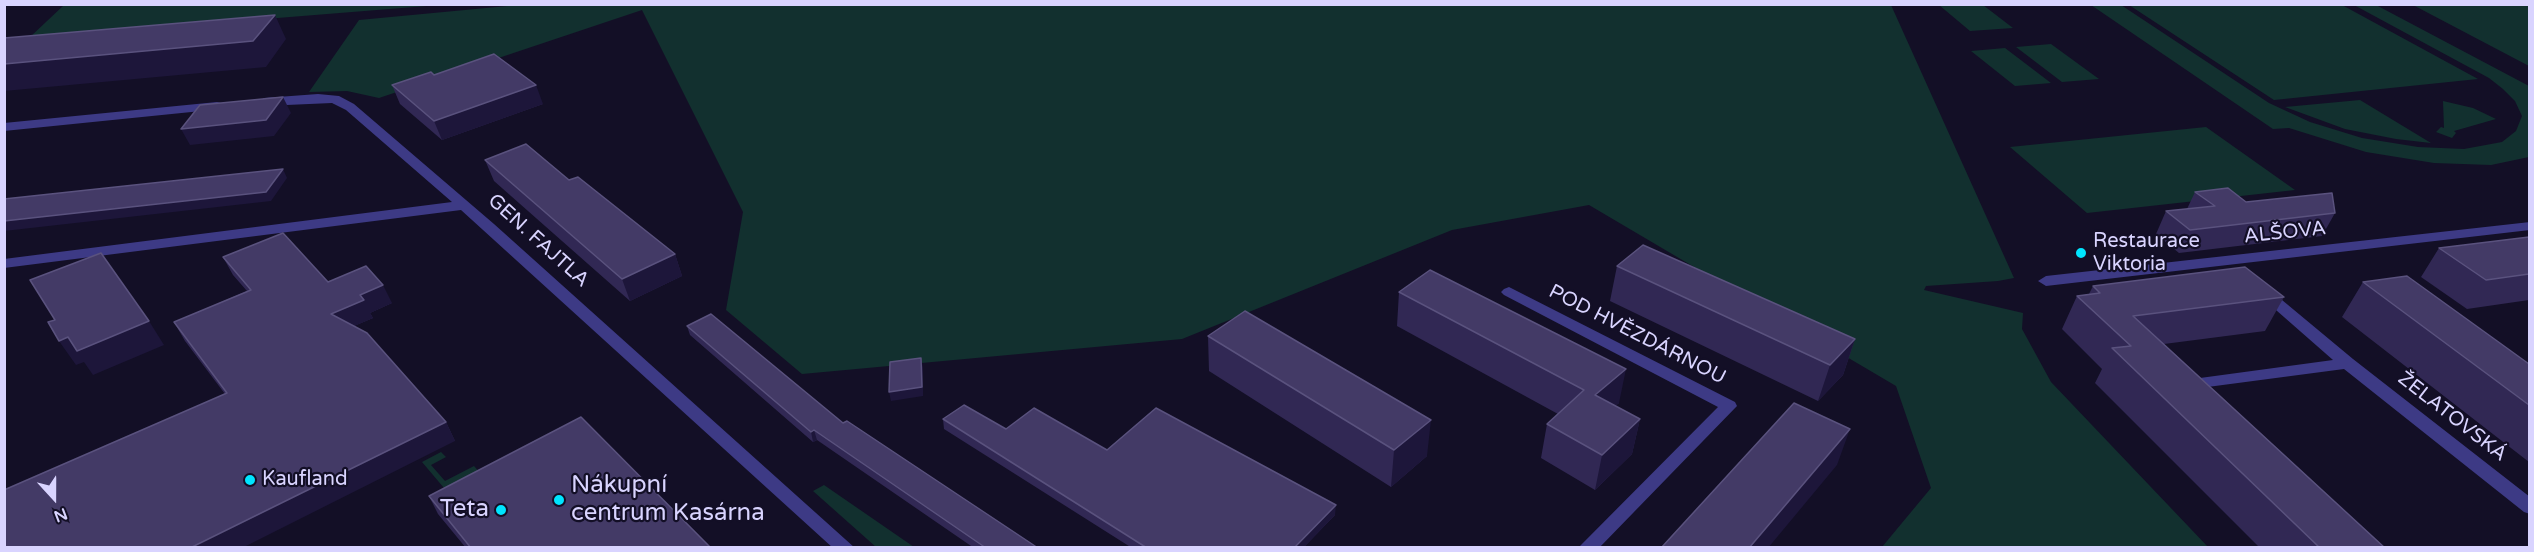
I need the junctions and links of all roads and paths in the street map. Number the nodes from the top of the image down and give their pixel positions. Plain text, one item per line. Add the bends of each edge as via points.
1 (254, 103) edge
2 (230, 105) edge
3 (4, 127) edge
4 (464, 205) junction
5 (2529, 226) edge
6 (2226, 261) junction
7 (4, 264) edge
8 (2046, 281) dead end
9 (1509, 292) dead end
10 (2347, 363) junction
11 (2218, 399) edge
12 (2529, 507) edge
13 (846, 548) edge
14 (1587, 548) edge

1 - 4 street via 318,98 343,102
2 - 3 street
4 - 7 street, GEN. FAJTLA
4 - 13 street, GEN. FAJTLA
5 - 6 street, ALŠOVA
6 - 8 street, ALŠOVA
6 - 10 street, ŽELATOVSKÁ
9 - 14 street, POD HVĚZDÁRNOU via 1729,406
10 - 11 street via 2200,383
10 - 12 street, ŽELATOVSKÁ

